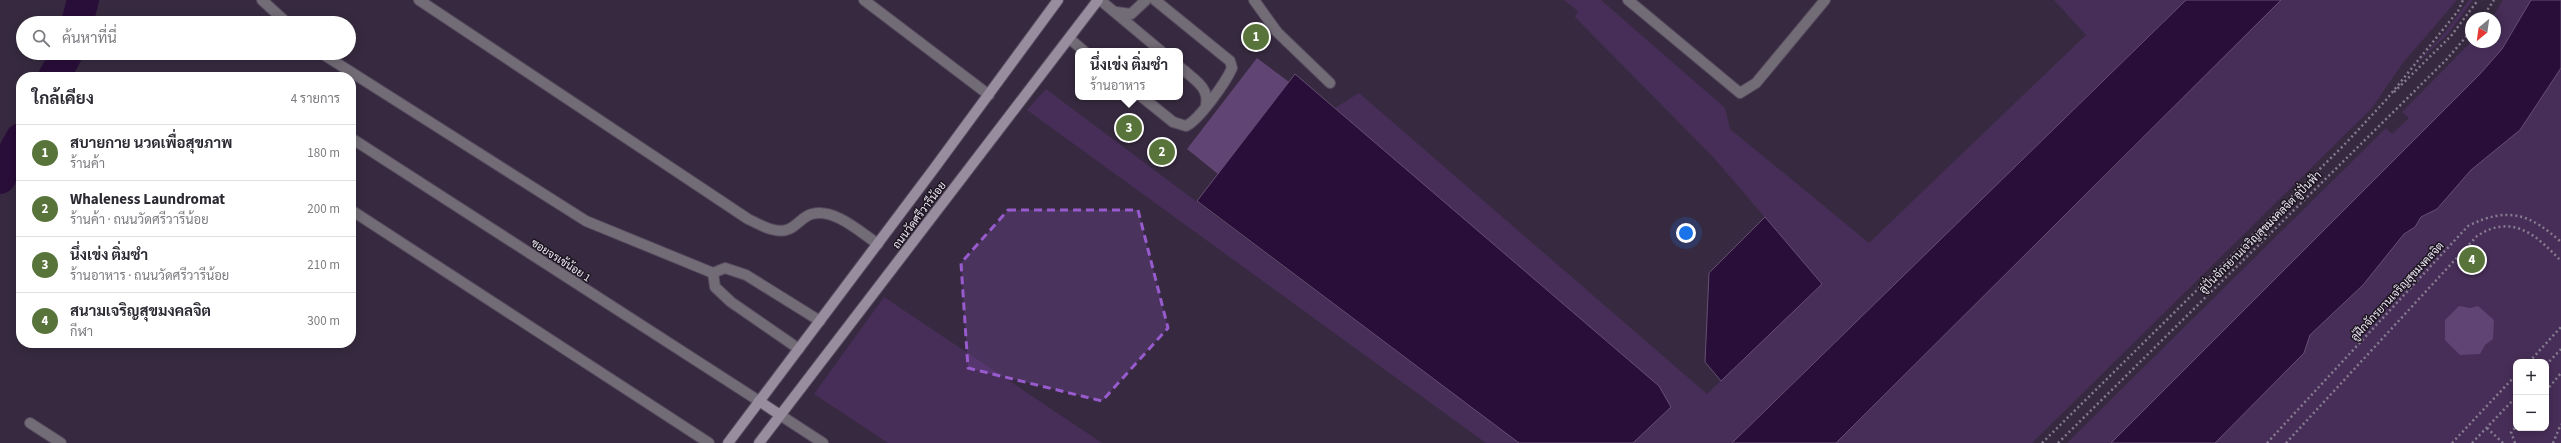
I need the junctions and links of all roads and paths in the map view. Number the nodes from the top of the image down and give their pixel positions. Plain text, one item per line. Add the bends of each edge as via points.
1 (262, 0) edge
2 (419, 0) edge
3 (864, 0) edge
4 (1058, 0) edge
5 (1099, 0) edge
6 (1146, 0) edge
7 (1155, 0) edge
8 (1254, 0) edge
9 (1628, 0) edge
10 (1825, 0) edge
11 (2463, 0) edge
12 (2478, 0) edge
13 (2494, 0) edge
14 (1114, 11) junction
15 (2486, 12) edge
16 (279, 16) edge
17 (2465, 38) edge
18 (1070, 39) junction
19 (1080, 48) edge
20 (1157, 48) edge
21 (333, 60) edge
22 (1183, 70) edge
23 (352, 72) edge
24 (356, 75) edge
25 (1330, 83) dead end
26 (989, 95) junction
27 (1146, 100) edge
28 (2386, 100) junction
29 (1206, 105) junction
30 (356, 141) edge
31 (356, 213) edge
32 (2561, 242) edge
33 (878, 244) junction
34 (2561, 262) edge
35 (713, 273) junction
36 (820, 321) junction
37 (2561, 327) edge
38 (799, 349) junction
39 (2561, 349) edge
40 (2532, 359) edge
41 (2549, 362) edge
42 (2561, 373) edge
43 (2513, 378) edge
44 (2549, 387) edge
45 (2513, 400) edge
46 (759, 401) junction
47 (780, 415) junction
48 (30, 423) dead end
49 (2561, 424) edge
50 (2487, 428) junction
51 (2513, 430) edge
52 (61, 443) edge
53 (709, 443) edge
54 (728, 443) edge
55 (759, 443) edge
56 (823, 443) edge
57 (2042, 443) edge
58 (2058, 443) edge
59 (2267, 443) edge
60 (2286, 443) edge
61 (2452, 443) edge
62 (2472, 443) edge
63 (2503, 443) edge
64 (2515, 443) edge
65 (2553, 443) edge

1 - 16 street
2 - 33 street via 748,219 778,231 789,229 812,214 830,215
3 - 26 street
4 - 26 main road, ถนนวัดศรีวารีน้อย
5 - 14 street
5 - 18 main road, ถนนวัดศรีวารีน้อย
6 - 14 street via 1131,14
7 - 29 street via 1230,61 1230,71
8 - 25 street via 1277,32
9 - 10 street via 1740,93 1756,82
11 - 28 path via 2458,11
12 - 28 path via 2450,36
13 - 15 path
14 - 20 street
17 - 58 path, ลู่ปั่นจักรยานเจริญสุขมงคลจิต ลู่ปั่นฟ้า via 2447,59
18 - 19 street
18 - 47 main road, ถนนวัดศรีวารีน้อย
21 - 23 street
22 - 29 street via 1205,89
24 - 35 street via 586,222
26 - 33 main road, ถนนวัดศรีวารีน้อย
27 - 29 street via 1181,126 1191,124
28 - 57 path
30 - 46 street, ซอยจรเข้น้อย 1
31 - 53 street
32 - 59 path, ลู่ฝึกจักรยานเจริญสุขมงคลจิต via 2540,224 2519,215 2498,214 2468,226
33 - 36 main road, ถนนวัดศรีวารีน้อย
34 - 60 path via 2533,235 2515,226 2486,230 2477,236
35 - 36 street via 725,268 746,275
35 - 38 street via 715,287 731,302
36 - 38 main road, ถนนวัดศรีวารีน้อย
37 - 40 path
38 - 46 main road, ถนนวัดศรีวารีน้อย
39 - 41 path
42 - 44 path
43 - 61 path
45 - 50 path
46 - 47 main road
46 - 54 main road, ถนนวัดศรีวารีน้อย
47 - 55 main road, ถนนวัดศรีวารีน้อย
47 - 56 street
48 - 52 street
49 - 65 path
50 - 62 path
50 - 63 path
51 - 64 path via 2511,432

